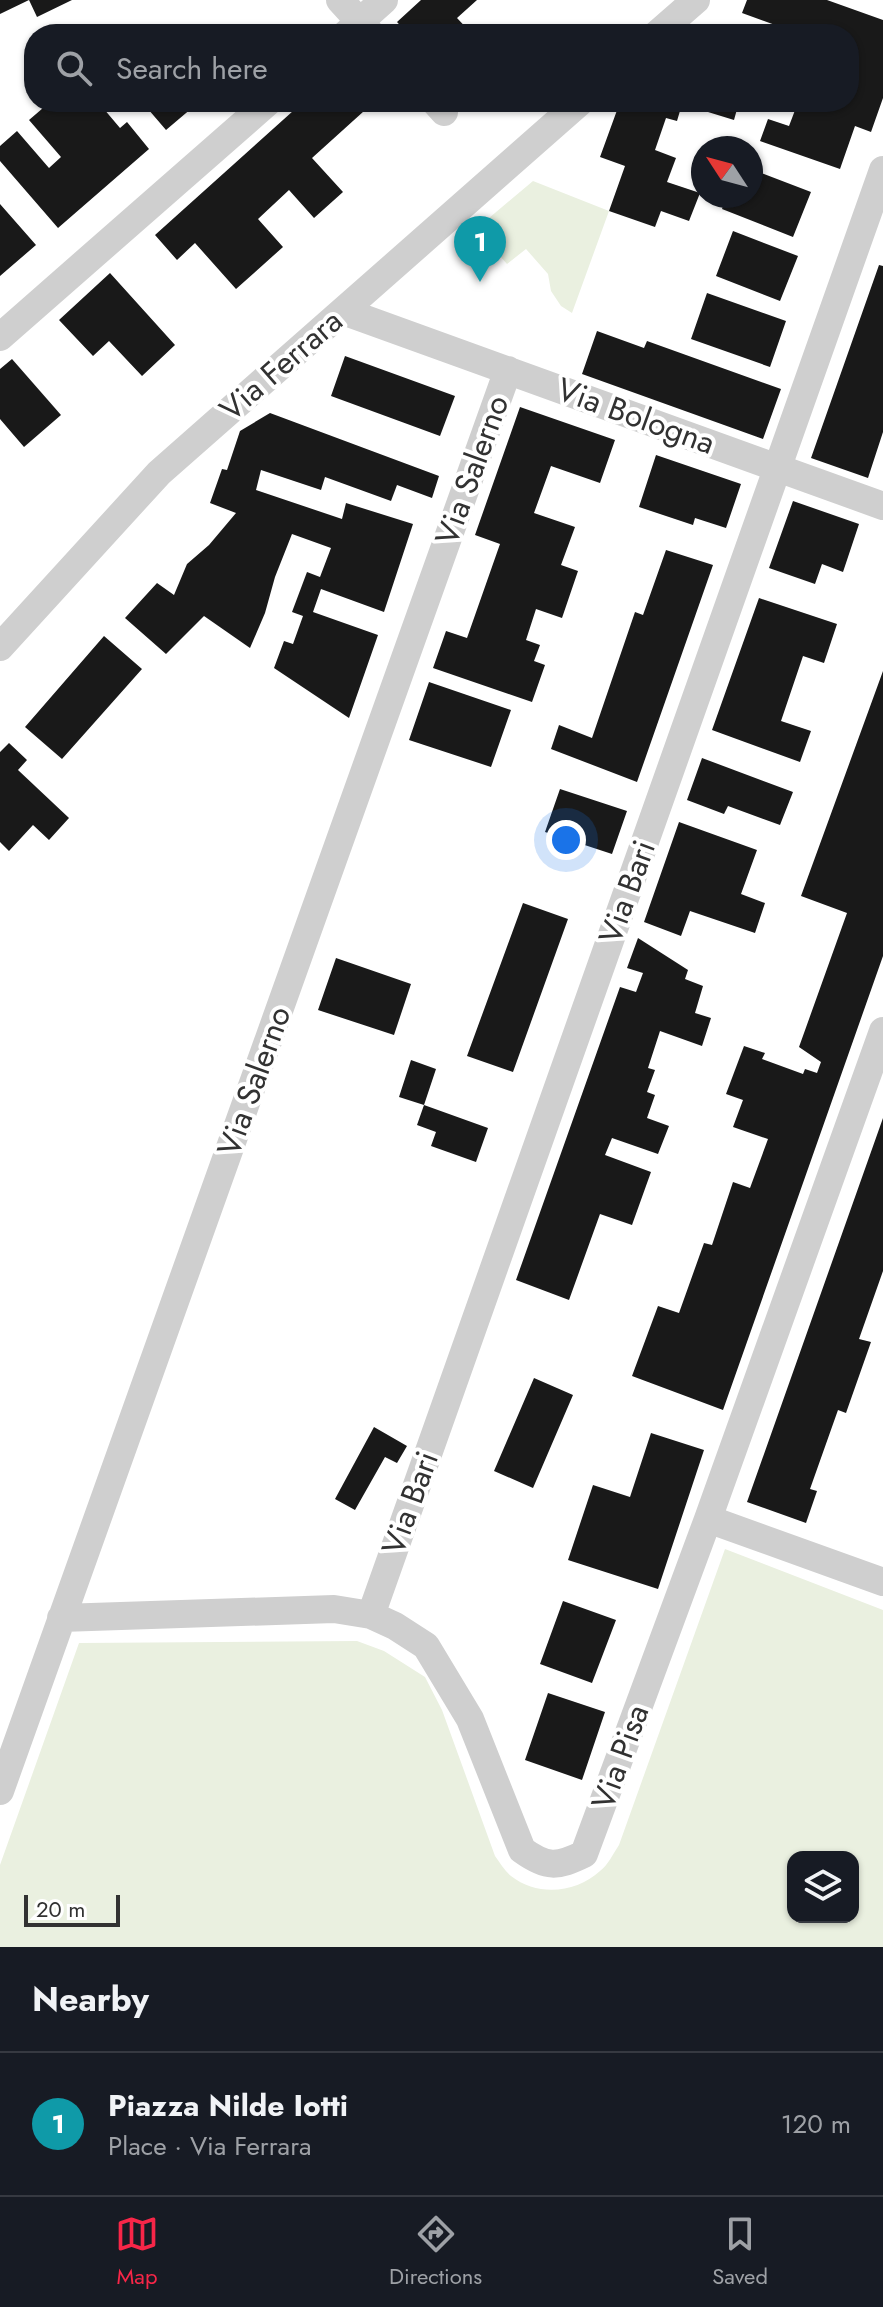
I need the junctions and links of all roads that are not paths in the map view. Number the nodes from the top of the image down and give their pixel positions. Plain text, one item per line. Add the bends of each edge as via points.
1 (340, 0) edge
2 (384, 0) edge
3 (696, 0) edge
4 (355, 24) edge
5 (364, 24) edge
6 (668, 24) edge
7 (257, 112) edge
8 (569, 112) edge
9 (883, 170) edge
10 (343, 311) junction
11 (0, 337) edge
12 (508, 370) junction
13 (778, 468) junction
14 (883, 506) edge
15 (0, 647) edge
16 (883, 1031) edge
17 (708, 1519) junction
18 (883, 1582) edge
19 (371, 1615) junction
20 (61, 1618) junction
21 (0, 1791) edge

1 - 4 street
2 - 5 street
3 - 6 street
7 - 11 street
8 - 10 street, Via Ferrara
9 - 13 street, Via Bari
10 - 12 street, Via Bologna
10 - 15 street, Via Ferrara via 159,473
12 - 13 street, Via Bologna
12 - 20 street, Via Salerno
13 - 14 street, Via Bologna
13 - 19 street, Via Bari
16 - 17 street, Via Pisa
17 - 18 street
17 - 19 street, Via Pisa via 584,1854 560,1865 538,1862 522,1850 470,1719 426,1646
19 - 20 street, Via Pisa via 334,1609
20 - 21 street, Via Salerno

